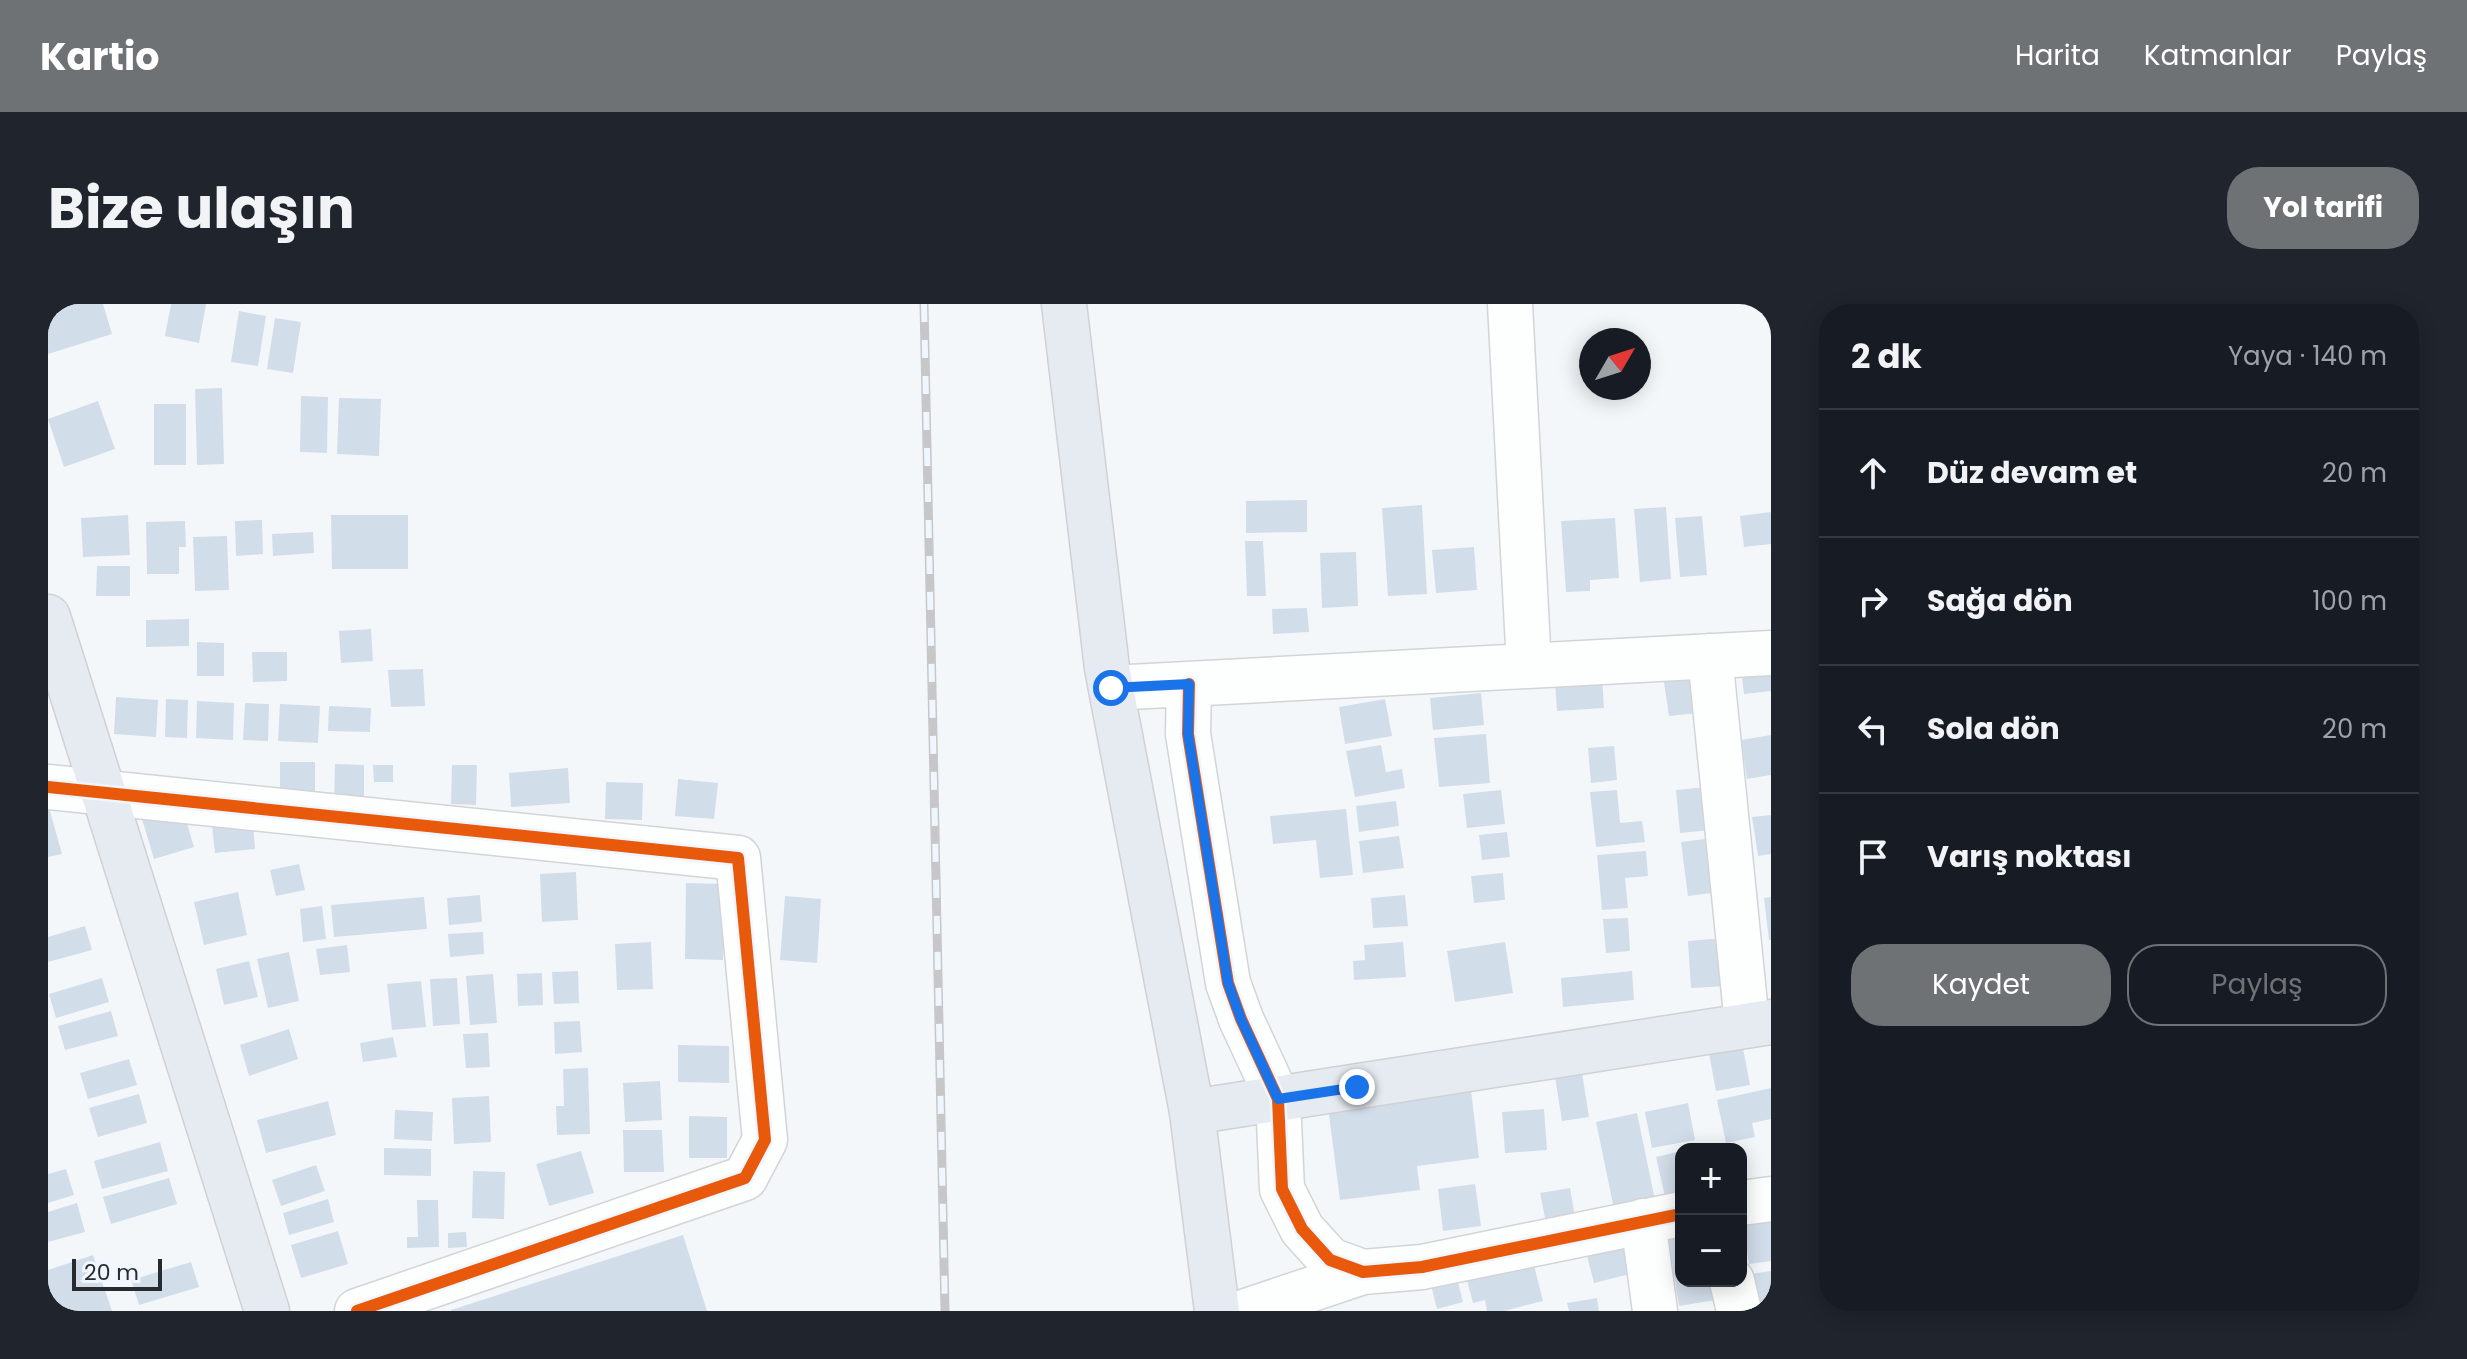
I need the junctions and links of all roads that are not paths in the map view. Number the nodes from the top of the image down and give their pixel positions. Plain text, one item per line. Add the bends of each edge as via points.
1 (1064, 304) edge
2 (1510, 304) edge
3 (48, 617) edge
4 (1771, 653) edge
5 (1710, 656) junction
6 (1529, 666) junction
7 (1189, 684) junction
8 (1111, 688) junction
9 (48, 787) edge
10 (102, 793) junction
11 (1759, 1023) edge
12 (1278, 1099) junction
13 (1192, 1112) junction
14 (1771, 1199) edge
15 (1747, 1202) edge
16 (1662, 1218) edge
17 (1363, 1272) junction
18 (1733, 1287) edge
19 (267, 1311) edge
20 (357, 1311) edge
21 (1217, 1311) edge
22 (1246, 1311) edge
23 (1655, 1311) edge
24 (1739, 1311) edge

1 - 8 main road
2 - 6 street
3 - 10 main road
4 - 5 street
5 - 6 street
5 - 11 street
6 - 7 street
7 - 8 street
7 - 12 street via 1188,734 1228,983
8 - 13 main road
9 - 10 street
10 - 19 main road
10 - 20 street via 738,858 765,1140 745,1178
11 - 12 main road
12 - 13 main road
12 - 17 street via 1282,1189 1302,1229 1330,1260
13 - 21 main road
14 - 15 street
16 - 17 street via 1422,1267
16 - 23 street
17 - 22 street
18 - 24 street

